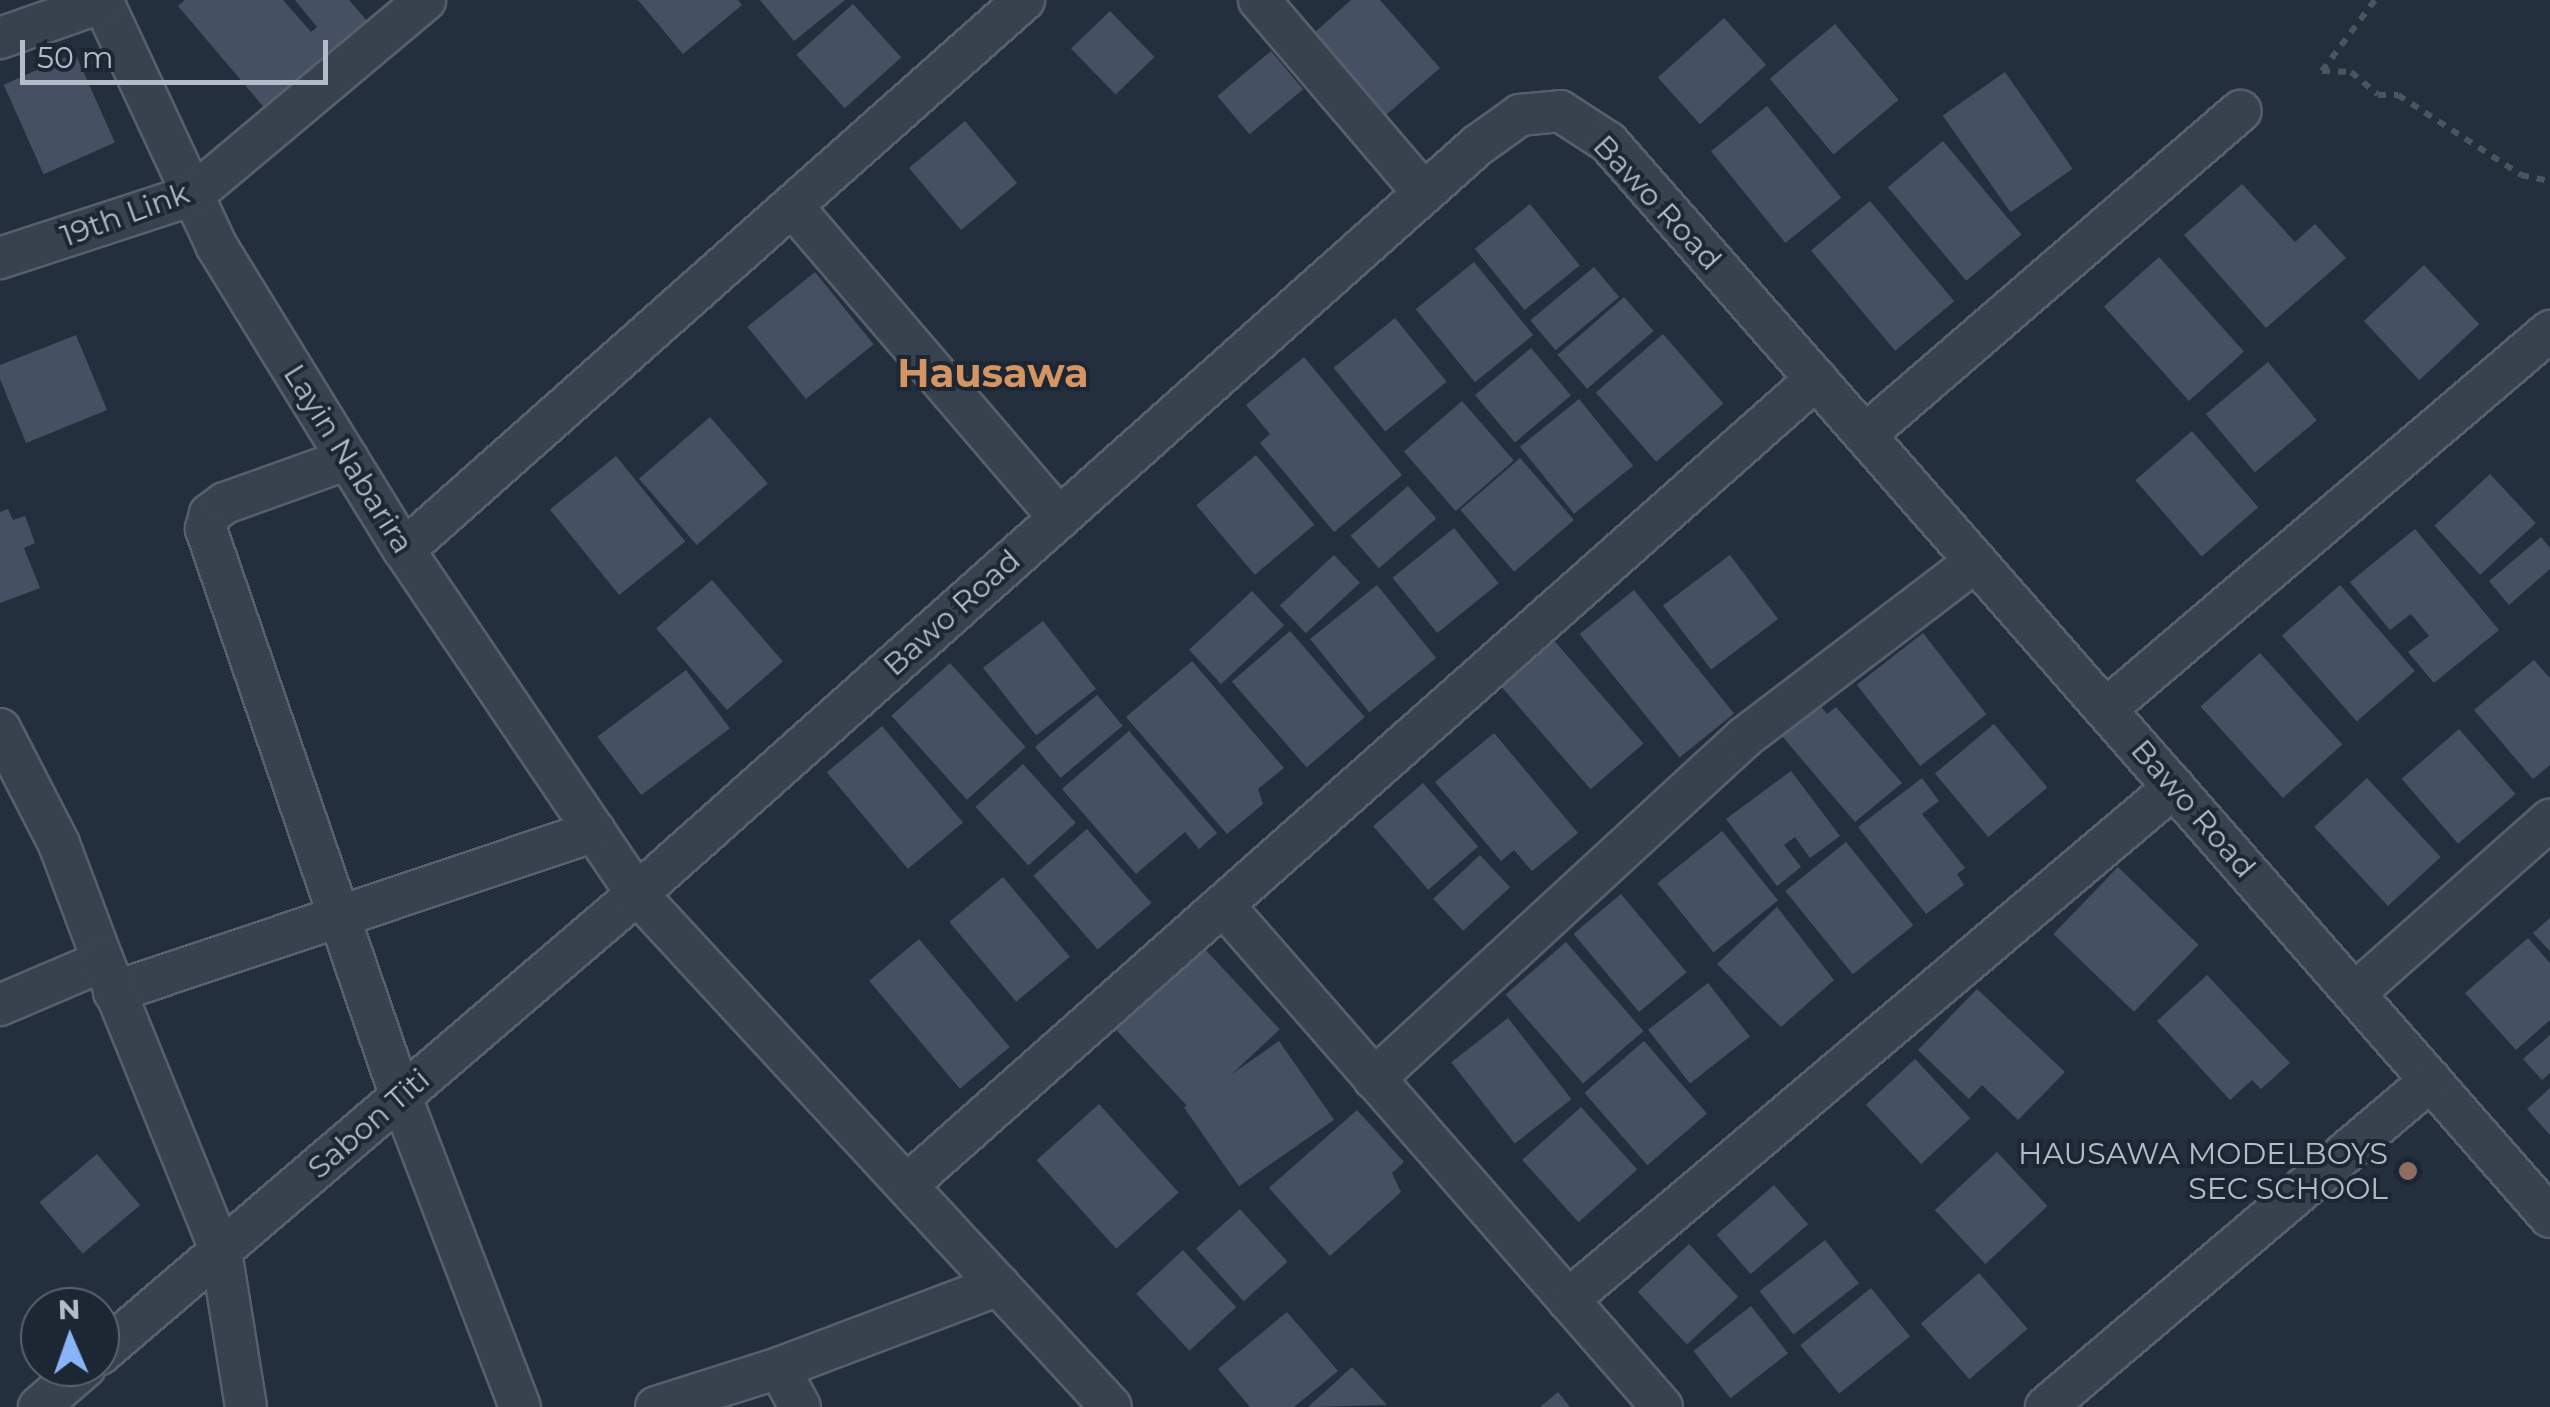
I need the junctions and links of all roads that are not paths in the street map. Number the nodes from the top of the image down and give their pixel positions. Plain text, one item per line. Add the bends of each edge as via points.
1 (425, 0) edge
2 (1024, 0) edge
3 (1258, 0) edge
4 (103, 1) edge
5 (0, 38) edge
6 (2241, 111) dead end
7 (1424, 193) junction
8 (193, 195) junction
9 (792, 206) junction
10 (0, 258) edge
11 (2550, 332) edge
12 (1816, 380) junction
13 (1865, 435) junction
14 (348, 460) junction
15 (1059, 518) junction
16 (404, 550) junction
17 (1976, 561) junction
18 (2106, 709) junction
19 (0, 729) edge
20 (2174, 786) junction
21 (2550, 820) edge
22 (595, 831) junction
23 (637, 894) junction
24 (1223, 904) junction
25 (340, 920) junction
26 (108, 977) junction
27 (2355, 994) junction
28 (0, 1004) edge
29 (1374, 1079) junction
30 (2431, 1080) junction
31 (401, 1096) junction
32 (906, 1185) junction
33 (2550, 1217) edge
34 (220, 1251) junction
35 (999, 1285) junction
36 (1568, 1300) junction
37 (120, 1337) edge
38 (779, 1368) junction
39 (62, 1387) edge
40 (39, 1407) edge
41 (246, 1407) edge
42 (520, 1407) edge
43 (656, 1407) edge
44 (800, 1407) edge
45 (1111, 1407) edge
46 (1662, 1407) edge
47 (2046, 1407) edge

1 - 8 street, 19th Link
2 - 9 street
3 - 7 street
4 - 5 street
4 - 8 street, Layin Nabarira
6 - 13 street
7 - 12 street, Bawo Road via 1520,115 1560,111 1608,142
7 - 15 street, Bawo Road
8 - 10 street, 19th Link
8 - 14 street, Layin Nabarira via 216,245
9 - 15 street
9 - 16 street
11 - 18 street
12 - 13 street, Bawo Road
12 - 24 street
13 - 17 street, Bawo Road
14 - 16 street, Layin Nabarira
14 - 25 street via 225,503 206,522
15 - 23 street, Bawo Road
16 - 22 street, Layin Nabarira
17 - 18 street, Bawo Road
17 - 29 street via 1745,737
18 - 20 street, Bawo Road
19 - 26 street via 59,844
20 - 27 street, Bawo Road
20 - 36 street
21 - 27 street
22 - 23 street, Layin Nabarira
22 - 25 street
23 - 31 street, Sabon Titi
23 - 32 street, Layin Nabarira
24 - 29 street
24 - 32 street
25 - 26 street
25 - 31 street
26 - 28 street
26 - 34 street
27 - 30 street, Bawo Road
29 - 36 street
30 - 33 street, Bawo Road
30 - 47 street
31 - 34 street, Sabon Titi
31 - 42 street
32 - 35 street, Layin Nabarira
34 - 37 street, Sabon Titi
34 - 41 street
35 - 38 street
35 - 45 street, Layin Nabarira
36 - 46 street
38 - 43 street
38 - 44 street
39 - 40 street

